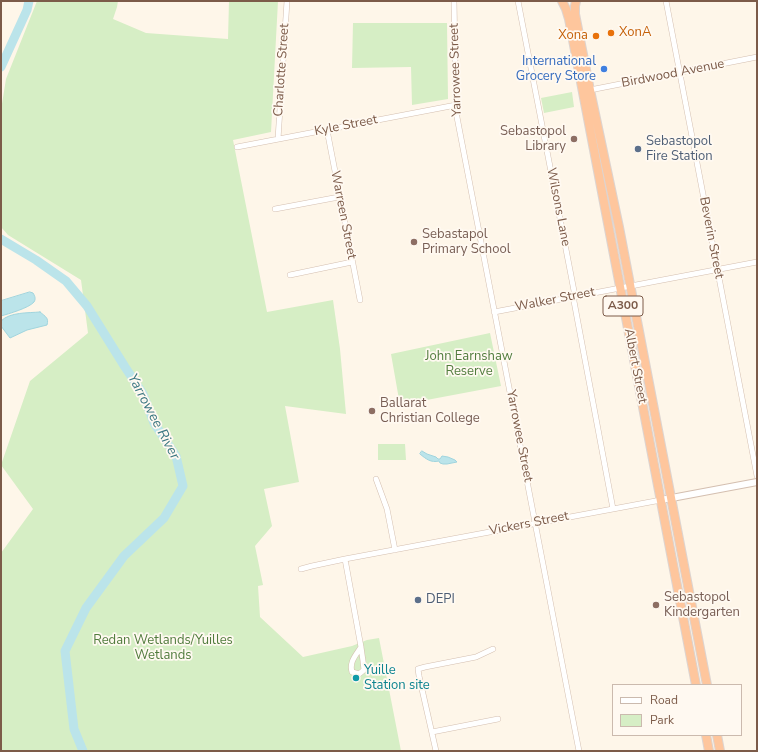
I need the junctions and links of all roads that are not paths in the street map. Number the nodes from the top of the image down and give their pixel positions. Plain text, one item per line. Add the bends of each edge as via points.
1 (287, 1) edge
2 (454, 1) edge
3 (518, 1) edge
4 (563, 1) edge
5 (572, 1) edge
6 (576, 1) edge
7 (666, 1) edge
8 (757, 58) edge
9 (679, 72) junction
10 (590, 90) junction
11 (456, 105) junction
12 (327, 130) junction
13 (278, 139) junction
14 (237, 147) dead end
15 (339, 197) junction
16 (275, 209) dead end
17 (352, 262) junction
18 (757, 262) edge
19 (717, 269) junction
20 (290, 275) dead end
21 (630, 286) junction
22 (620, 288) junction
23 (574, 296) junction
24 (360, 300) dead end
25 (494, 312) junction
26 (757, 476) edge
27 (376, 479) dead end
28 (757, 482) edge
29 (671, 498) junction
30 (661, 500) junction
31 (613, 509) junction
32 (535, 523) junction
33 (395, 550) junction
34 (345, 559) junction
35 (301, 569) dead end
36 (361, 647) junction
37 (493, 649) dead end
38 (696, 684) edge
39 (707, 684) edge
40 (498, 719) dead end
41 (432, 732) junction
42 (706, 736) edge
43 (717, 736) edge
44 (436, 751) edge
45 (579, 751) edge
46 (709, 751) edge
47 (720, 751) edge

1 - 13 street, Charlotte Street
2 - 11 street, Yarrowee Street
3 - 23 street, Wilsons Lane
4 - 5 highway
4 - 22 highway, Albert Street / A300
6 - 10 highway, Albert Street / A300 via 575,14
7 - 9 street, Beverin Street
8 - 9 street, Birdwood Avenue
9 - 10 street, Birdwood Avenue
9 - 19 street, Beverin Street
10 - 21 highway, Albert Street / A300
11 - 12 street, Kyle Street
11 - 25 street, Yarrowee Street
12 - 13 street, Kyle Street
12 - 15 street, Warreen Street
13 - 14 street, Kyle Street
15 - 16 street
15 - 17 street, Warreen Street
17 - 20 street
17 - 24 street, Warreen Street
18 - 19 street, Walker Street
19 - 21 street, Walker Street
19 - 26 street, Beverin Street
21 - 22 street, Walker Street
21 - 29 highway, Albert Street / A300
22 - 23 street, Walker Street
22 - 30 highway, Albert Street / A300
23 - 25 street, Walker Street
23 - 31 street, Wilsons Lane
25 - 32 street, Yarrowee Street
27 - 33 street via 387,509
28 - 29 street, Vickers Street
29 - 30 street, Vickers Street
29 - 39 highway, Albert Street / A300
30 - 31 street, Vickers Street
30 - 38 highway, Albert Street / A300
31 - 32 street, Vickers Street
32 - 33 street, Vickers Street
32 - 45 street, Yarrowee Street
33 - 34 street, Vickers Street
34 - 35 street, Vickers Street
34 - 36 street
36 - 36 street via 364,670 359,674 352,672 351,668
37 - 41 street via 478,657 418,669
40 - 41 street
41 - 44 street
42 - 46 highway
43 - 47 highway

